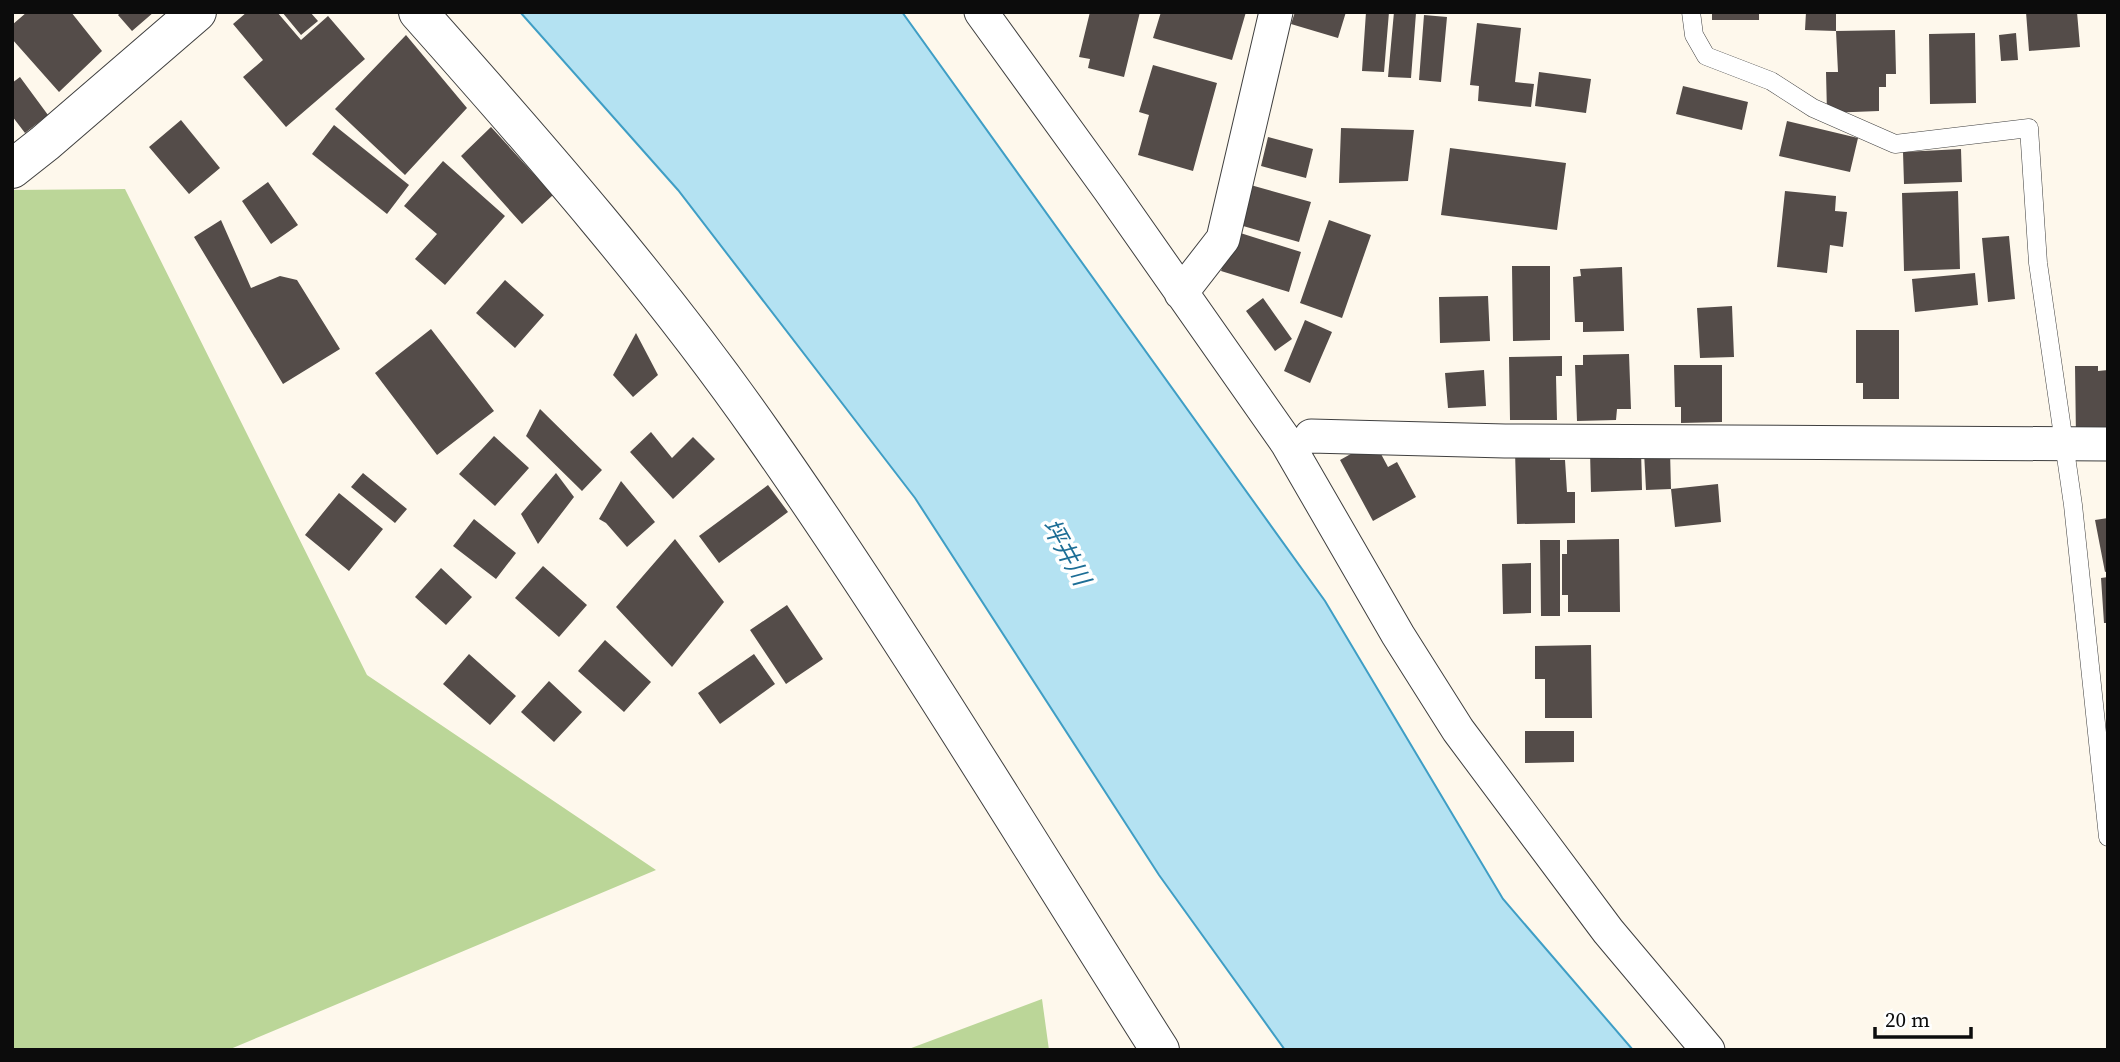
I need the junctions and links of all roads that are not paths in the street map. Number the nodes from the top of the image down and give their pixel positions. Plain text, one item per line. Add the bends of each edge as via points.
1 (197, 12) edge
2 (418, 12) edge
3 (981, 12) edge
4 (1276, 12) edge
5 (1690, 12) edge
6 (12, 169) edge
7 (1181, 293) junction
8 (1311, 436) dead end
9 (2066, 443) junction
10 (2108, 444) edge
11 (2108, 837) edge
12 (1160, 1050) edge
13 (1708, 1050) edge

1 - 6 street
2 - 12 street via 625,251 762,433 886,618
3 - 7 street
4 - 7 street via 1223,239
5 - 9 lane via 1694,35 1706,56 1771,81 1814,108 1895,144 2029,128 2038,263
7 - 13 street via 1287,443 1458,730 1608,931
8 - 9 street
9 - 10 street
9 - 11 lane

